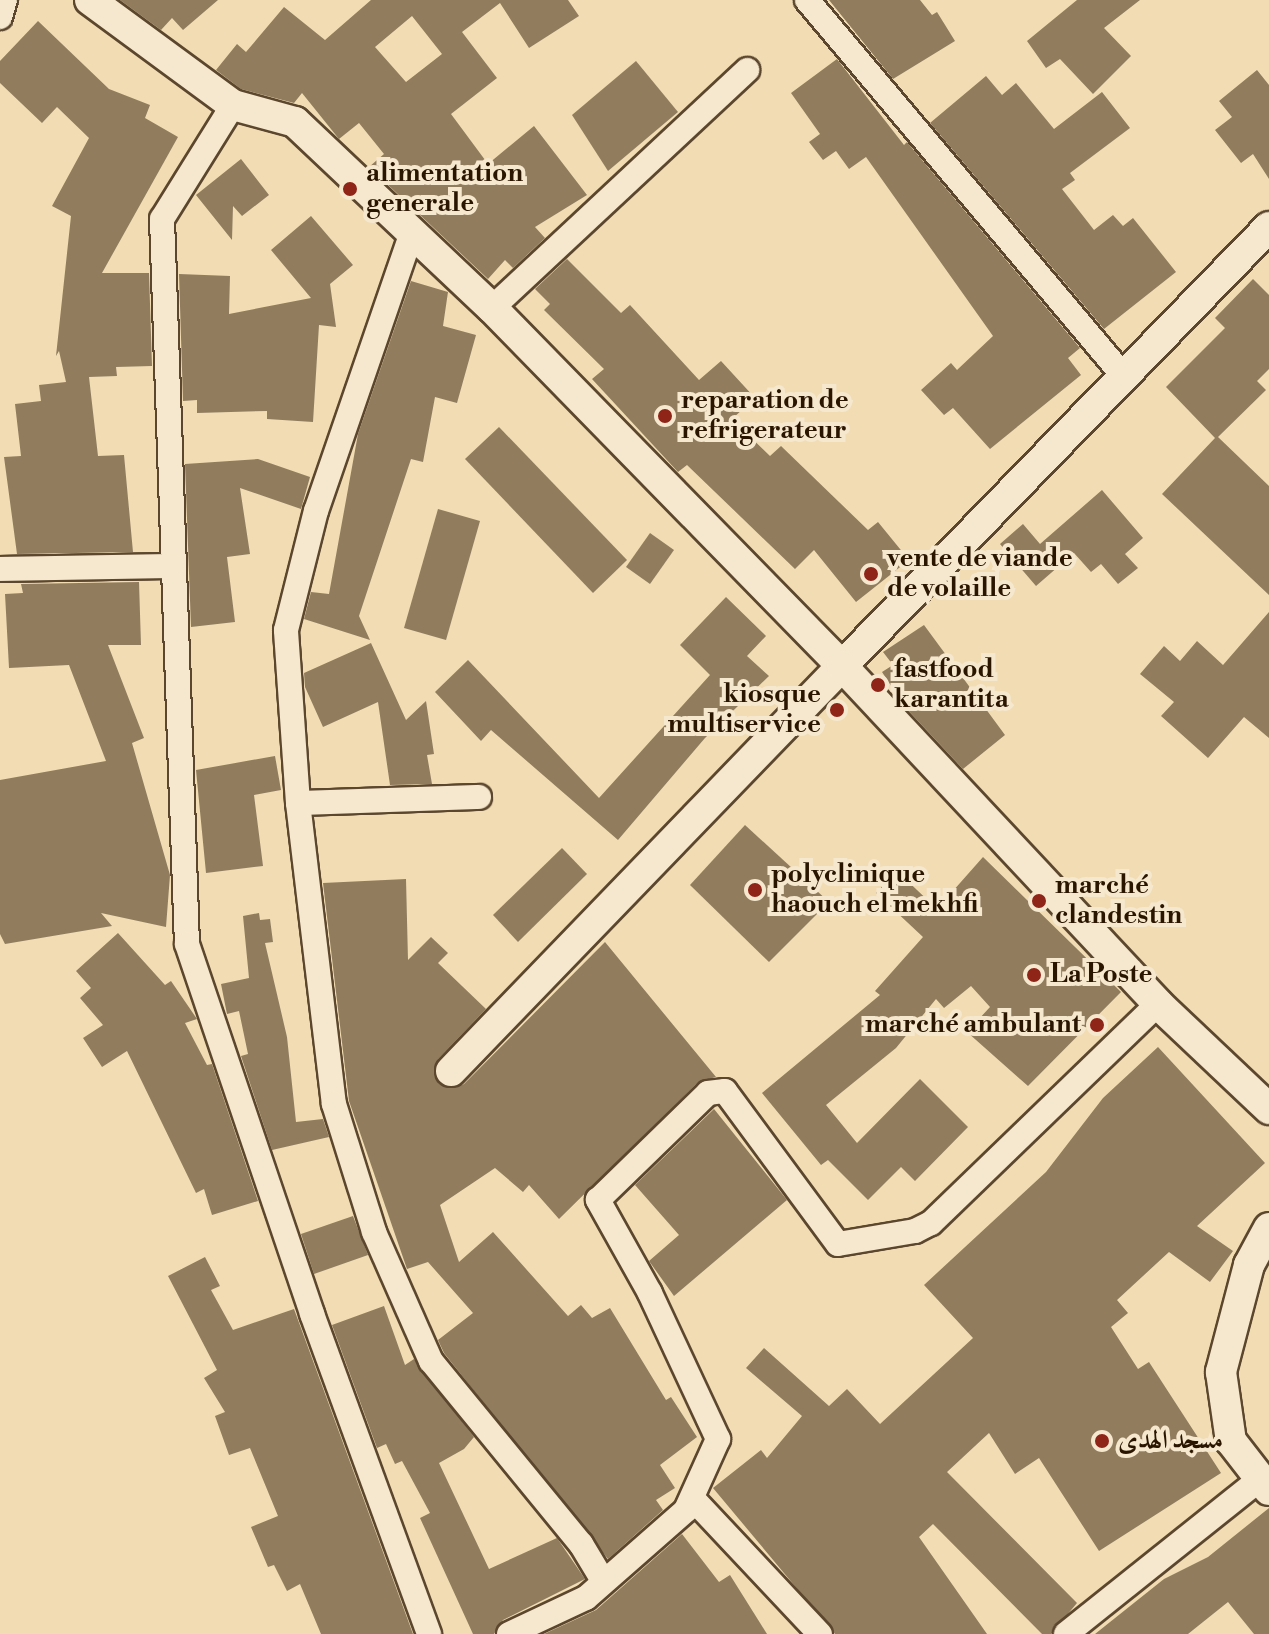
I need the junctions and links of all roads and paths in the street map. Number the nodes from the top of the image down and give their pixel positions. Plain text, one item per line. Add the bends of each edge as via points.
1 (5, 0) edge
2 (90, 0) edge
3 (807, 0) edge
4 (0, 17) edge
5 (747, 70) dead end
6 (233, 105) junction
7 (1269, 227) edge
8 (412, 232) junction
9 (492, 308) junction
10 (1125, 378) junction
11 (172, 566) junction
12 (0, 569) edge
13 (842, 666) junction
14 (479, 797) dead end
15 (298, 803) junction
16 (1158, 1004) junction
17 (451, 1071) dead end
18 (1269, 1109) edge
19 (1269, 1228) edge
20 (1264, 1485) edge
21 (694, 1500) junction
22 (602, 1579) junction
23 (429, 1634) edge
24 (509, 1634) edge
25 (820, 1634) edge
26 (1066, 1634) edge

1 - 4 street
2 - 6 street
3 - 10 street
5 - 9 street
6 - 8 street via 295,122
6 - 11 street via 162,219
7 - 10 street
8 - 9 street
8 - 15 street via 316,511 286,630
9 - 13 street
10 - 13 street
11 - 12 street
11 - 23 street via 187,944 312,1314
13 - 16 street
13 - 17 street
14 - 15 street
15 - 22 street via 334,1104 374,1232 431,1361 581,1544
16 - 18 street
16 - 21 street via 931,1223 915,1231 838,1244 725,1091 717,1089 598,1200 717,1426 718,1439
19 - 20 street via 1249,1265 1221,1372 1231,1441
20 - 26 street
21 - 22 street
21 - 25 street
22 - 24 street via 586,1598

